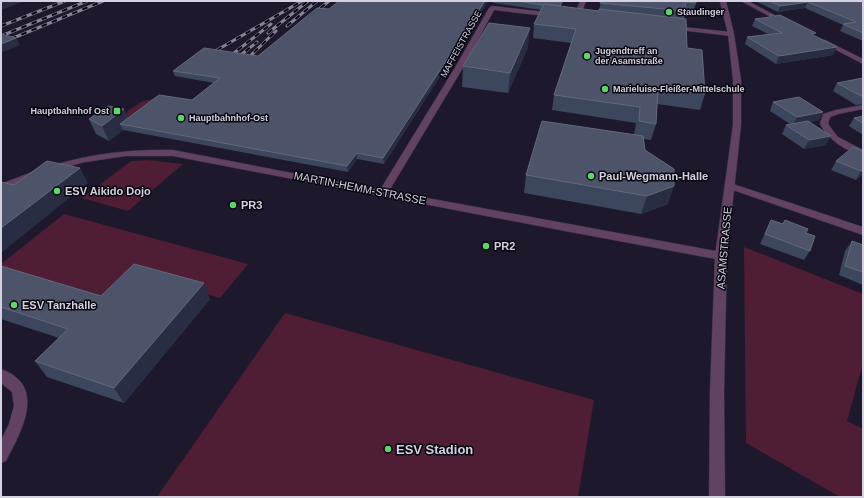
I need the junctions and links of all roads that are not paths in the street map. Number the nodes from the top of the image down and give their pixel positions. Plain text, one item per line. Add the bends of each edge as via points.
1 (583, 1) edge
2 (723, 1) edge
3 (744, 1) edge
4 (793, 26) edge
5 (662, 27) edge
6 (731, 34) junction
7 (814, 37) edge
8 (863, 62) edge
9 (863, 107) edge
10 (863, 153) edge
11 (730, 186) junction
12 (1, 187) edge
13 (383, 193) junction
14 (863, 231) edge
15 (721, 256) junction
16 (1, 376) edge
17 (1, 456) edge
18 (717, 497) edge

1 - 13 street, MAFFEISTRASSE via 573,18 492,8
2 - 6 street, ASAMSTRASSE
3 - 4 street
5 - 6 street
6 - 11 street, ASAMSTRASSE via 738,80 737,124
7 - 8 street
9 - 10 street via 826,116 824,124 827,132 836,139
11 - 14 street
11 - 15 street, ASAMSTRASSE
12 - 13 street, MARTIN-HEMM-STRASSE via 84,158 124,152 173,152
13 - 15 street, MARTIN-HEMM-STRASSE
15 - 18 street, ASAMSTRASSE
16 - 17 street via 18,390 21,402 19,416

